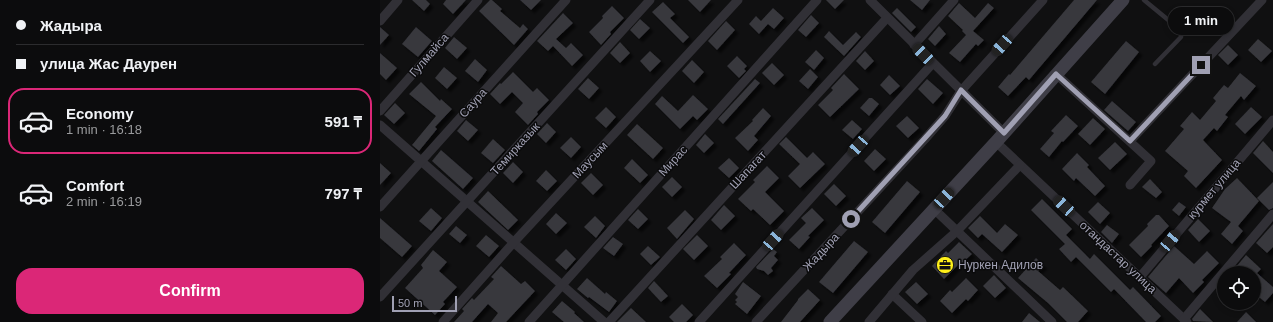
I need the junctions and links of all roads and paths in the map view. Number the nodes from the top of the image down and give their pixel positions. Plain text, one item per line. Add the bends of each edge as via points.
1 (398, 0) edge
2 (478, 0) edge
3 (566, 0) edge
4 (650, 0) edge
5 (738, 0) edge
6 (817, 0) edge
7 (870, 0) edge
8 (954, 0) edge
9 (1043, 0) edge
10 (1123, 0) edge
11 (1144, 0) edge
12 (1262, 0) edge
13 (887, 18) junction
14 (380, 21) edge
15 (914, 45) junction
16 (933, 63) junction
17 (1155, 64) dead end
18 (1056, 74) junction
19 (961, 90) junction
20 (380, 111) edge
21 (1273, 120) edge
22 (380, 125) edge
23 (1000, 137) junction
24 (1130, 141) junction
25 (421, 160) junction
26 (1020, 165) junction
27 (1130, 185) dead end
28 (468, 201) junction
29 (380, 207) edge
30 (934, 209) junction
31 (1273, 214) edge
32 (957, 231) junction
33 (514, 242) junction
34 (1140, 277) junction
35 (562, 284) junction
36 (892, 294) junction
37 (380, 297) edge
38 (1186, 321) edge
39 (444, 322) edge
40 (529, 322) edge
41 (604, 322) edge
42 (609, 322) edge
43 (699, 322) edge
44 (756, 322) edge
45 (830, 322) edge
46 (869, 322) edge
47 (922, 322) edge
48 (1052, 322) edge

1 - 14 street
2 - 20 street, Гулмайса
3 - 25 street, Саура
4 - 28 street, Темирказык
5 - 33 street, Маусым
6 - 35 street, Мирас
7 - 13 street, отандастар улица
8 - 15 street
9 - 19 street, Жадыра
10 - 18 main road
11 - 17 lane via 1181,33
12 - 24 street
13 - 15 street, отандастар улица
13 - 42 street, Шапагат
15 - 16 street, отандастар улица
16 - 19 street, отандастар улица
16 - 43 street
18 - 23 main road
18 - 24 street
19 - 23 street, отандастар улица
19 - 44 street, Жадыра via 945,116
21 - 34 street, курмет улица
22 - 25 street
23 - 26 street, отандастар улица
23 - 30 main road
24 - 27 street via 1151,161
25 - 28 street
25 - 29 street, Саура
26 - 32 street
26 - 34 street, отандастар улица
28 - 33 street
28 - 37 street, Темирказык
30 - 32 street
30 - 45 main road
31 - 38 street
32 - 36 street via 913,270
32 - 48 street
33 - 35 street
33 - 39 street, Маусым
34 - 38 street, отандастар улица
35 - 40 street, Мирас
35 - 41 street
36 - 46 street
36 - 47 street

